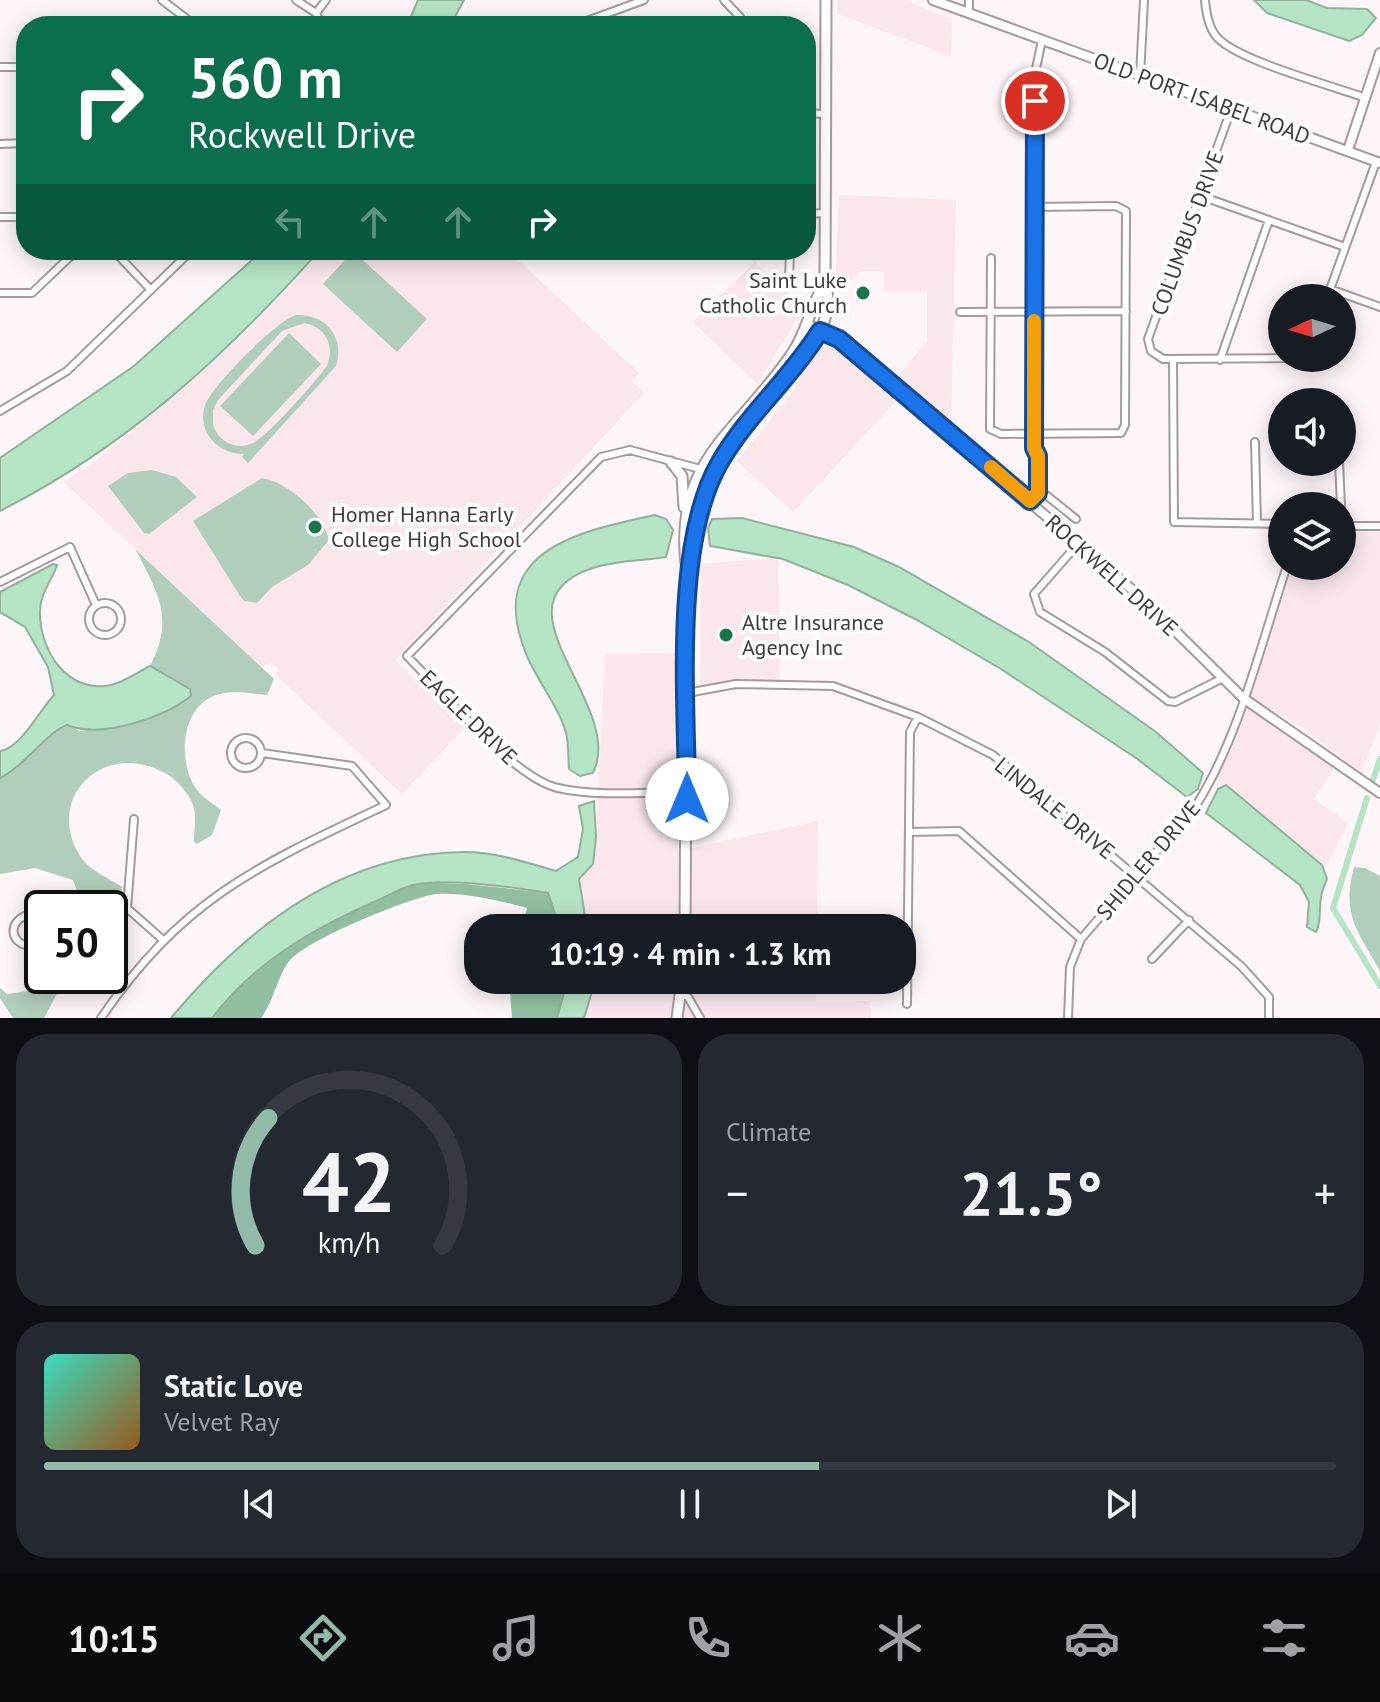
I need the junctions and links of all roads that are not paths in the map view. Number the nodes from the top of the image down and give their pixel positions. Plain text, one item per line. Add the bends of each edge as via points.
1 (162, 0) edge
2 (296, 0) edge
3 (326, 0) edge
4 (644, 0) edge
5 (826, 0) edge
6 (933, 0) edge
7 (969, 0) edge
8 (1144, 0) edge
9 (1205, 0) edge
10 (969, 12) junction
11 (316, 13) junction
12 (183, 16) edge
13 (317, 16) edge
14 (600, 16) edge
15 (1042, 40) junction
16 (1380, 53) edge
17 (1140, 77) junction
18 (1366, 98) junction
19 (1232, 107) junction
20 (816, 114) edge
21 (825, 114) junction
22 (1348, 150) junction
23 (1378, 163) edge
24 (1201, 196) junction
25 (1033, 207) junction
26 (816, 213) edge
27 (825, 213) junction
28 (1269, 220) junction
29 (1345, 247) junction
30 (991, 258) dead end
31 (67, 260) edge
32 (122, 260) edge
33 (182, 260) edge
34 (788, 260) edge
35 (789, 278) dead end
36 (825, 283) junction
37 (1332, 284) edge
38 (151, 290) junction
39 (0, 293) edge
40 (1356, 298) edge
41 (1380, 307) edge
42 (991, 311) junction
43 (1034, 311) junction
44 (1126, 311) junction
45 (960, 312) dead end
46 (809, 325) junction
47 (820, 331) junction
48 (1173, 359) junction
49 (1268, 359) edge
50 (1220, 360) junction
51 (0, 411) edge
52 (1034, 434) junction
53 (1255, 442) dead end
54 (671, 462) junction
55 (700, 470) junction
56 (715, 473) junction
57 (1038, 493) junction
58 (1030, 501) junction
59 (685, 515) junction
60 (1076, 519) dead end
61 (1257, 523) junction
62 (1268, 523) edge
63 (1356, 525) edge
64 (1380, 526) edge
65 (1077, 545) junction
66 (687, 572) junction
67 (1282, 580) edge
68 (0, 582) edge
69 (96, 605) junction
70 (1221, 679) junction
71 (687, 693) junction
72 (1243, 698) junction
73 (918, 717) junction
74 (262, 753) junction
75 (687, 792) junction
76 (1380, 793) edge
77 (134, 819) dead end
78 (910, 832) junction
79 (1136, 874) junction
80 (128, 895) edge
81 (128, 909) edge
82 (685, 914) edge
83 (24, 917) edge
84 (1189, 920) junction
85 (1081, 939) junction
86 (163, 940) junction
87 (24, 945) edge
88 (1152, 959) dead end
89 (680, 994) joint
90 (907, 1004) dead end
91 (101, 1018) edge
92 (677, 1018) edge
93 (700, 1018) edge
94 (1068, 1018) edge
95 (1269, 1018) edge

1 - 12 street
2 - 11 street
3 - 11 street
4 - 14 street
5 - 21 main road
6 - 10 street, OLD PORT ISABEL ROAD
7 - 10 street
8 - 17 street
9 - 18 street via 1216,36 1236,52
10 - 15 street, OLD PORT ISABEL ROAD
11 - 13 street
15 - 17 street, OLD PORT ISABEL ROAD
15 - 25 street via 1034,78
16 - 18 street
17 - 19 street, OLD PORT ISABEL ROAD
18 - 22 street
19 - 22 street, OLD PORT ISABEL ROAD
19 - 24 street, COLUMBUS DRIVE
20 - 21 street
21 - 27 main road
22 - 23 street, OLD PORT ISABEL ROAD
23 - 29 street
24 - 28 street
24 - 48 street, COLUMBUS DRIVE via 1148,339 1151,351
25 - 43 street
25 - 44 street via 1124,209
26 - 27 street
27 - 36 main road
28 - 29 street
28 - 50 street
29 - 37 street
30 - 42 street
31 - 39 street via 32,293
32 - 38 street
33 - 38 street
34 - 35 street
36 - 46 main road
36 - 47 main road via 829,296
38 - 51 street via 67,371
40 - 41 street
42 - 43 street
42 - 45 street
42 - 52 street via 990,429
43 - 44 street
43 - 52 street
44 - 52 street via 1124,430
46 - 47 street, ROCKWELL DRIVE
46 - 55 main road via 785,364
47 - 56 main road
47 - 58 street, ROCKWELL DRIVE via 839,339
48 - 50 street
48 - 61 street via 1174,522
49 - 50 street
52 - 57 street
53 - 61 street
54 - 55 street, EAGLE DRIVE
54 - 59 main road via 682,476
54 - 75 street, EAGLE DRIVE via 630,450 601,457 407,656 511,761 537,780 577,791
55 - 56 street, EAGLE DRIVE
55 - 59 main road
56 - 66 main road
57 - 58 street
57 - 60 street
58 - 65 street, ROCKWELL DRIVE
59 - 66 main road
61 - 62 street
63 - 64 street
65 - 70 street, ROCKWELL DRIVE via 1143,599
65 - 70 street via 1034,594 1040,612 1105,652 1168,701
66 - 71 main road
67 - 72 street, SHIDLER DRIVE
68 - 69 street via 70,547
69 - 69 street via 89,618 92,628 100,634 114,631 120,623 116,608
70 - 72 street, ROCKWELL DRIVE
71 - 73 street, LINDALE DRIVE via 736,684 833,686
71 - 75 main road
72 - 76 street, ROCKWELL DRIVE
72 - 79 street, SHIDLER DRIVE via 1203,795
73 - 78 street via 910,732
73 - 79 street, LINDALE DRIVE via 993,755
74 - 74 street via 259,744 246,737 237,740 231,753 244,768 254,766
74 - 86 street via 352,766 386,805 268,860 208,899
75 - 82 main road
77 - 80 street
78 - 85 street via 959,831
78 - 90 street
79 - 84 street, LINDALE DRIVE
79 - 85 street, SHIDLER DRIVE
81 - 86 street
83 - 87 street via 13,929
84 - 88 street
84 - 95 street, LINDALE DRIVE via 1269,997
85 - 94 street, SHIDLER DRIVE via 1070,967
86 - 91 street
89 - 92 main road
89 - 93 street via 688,997

